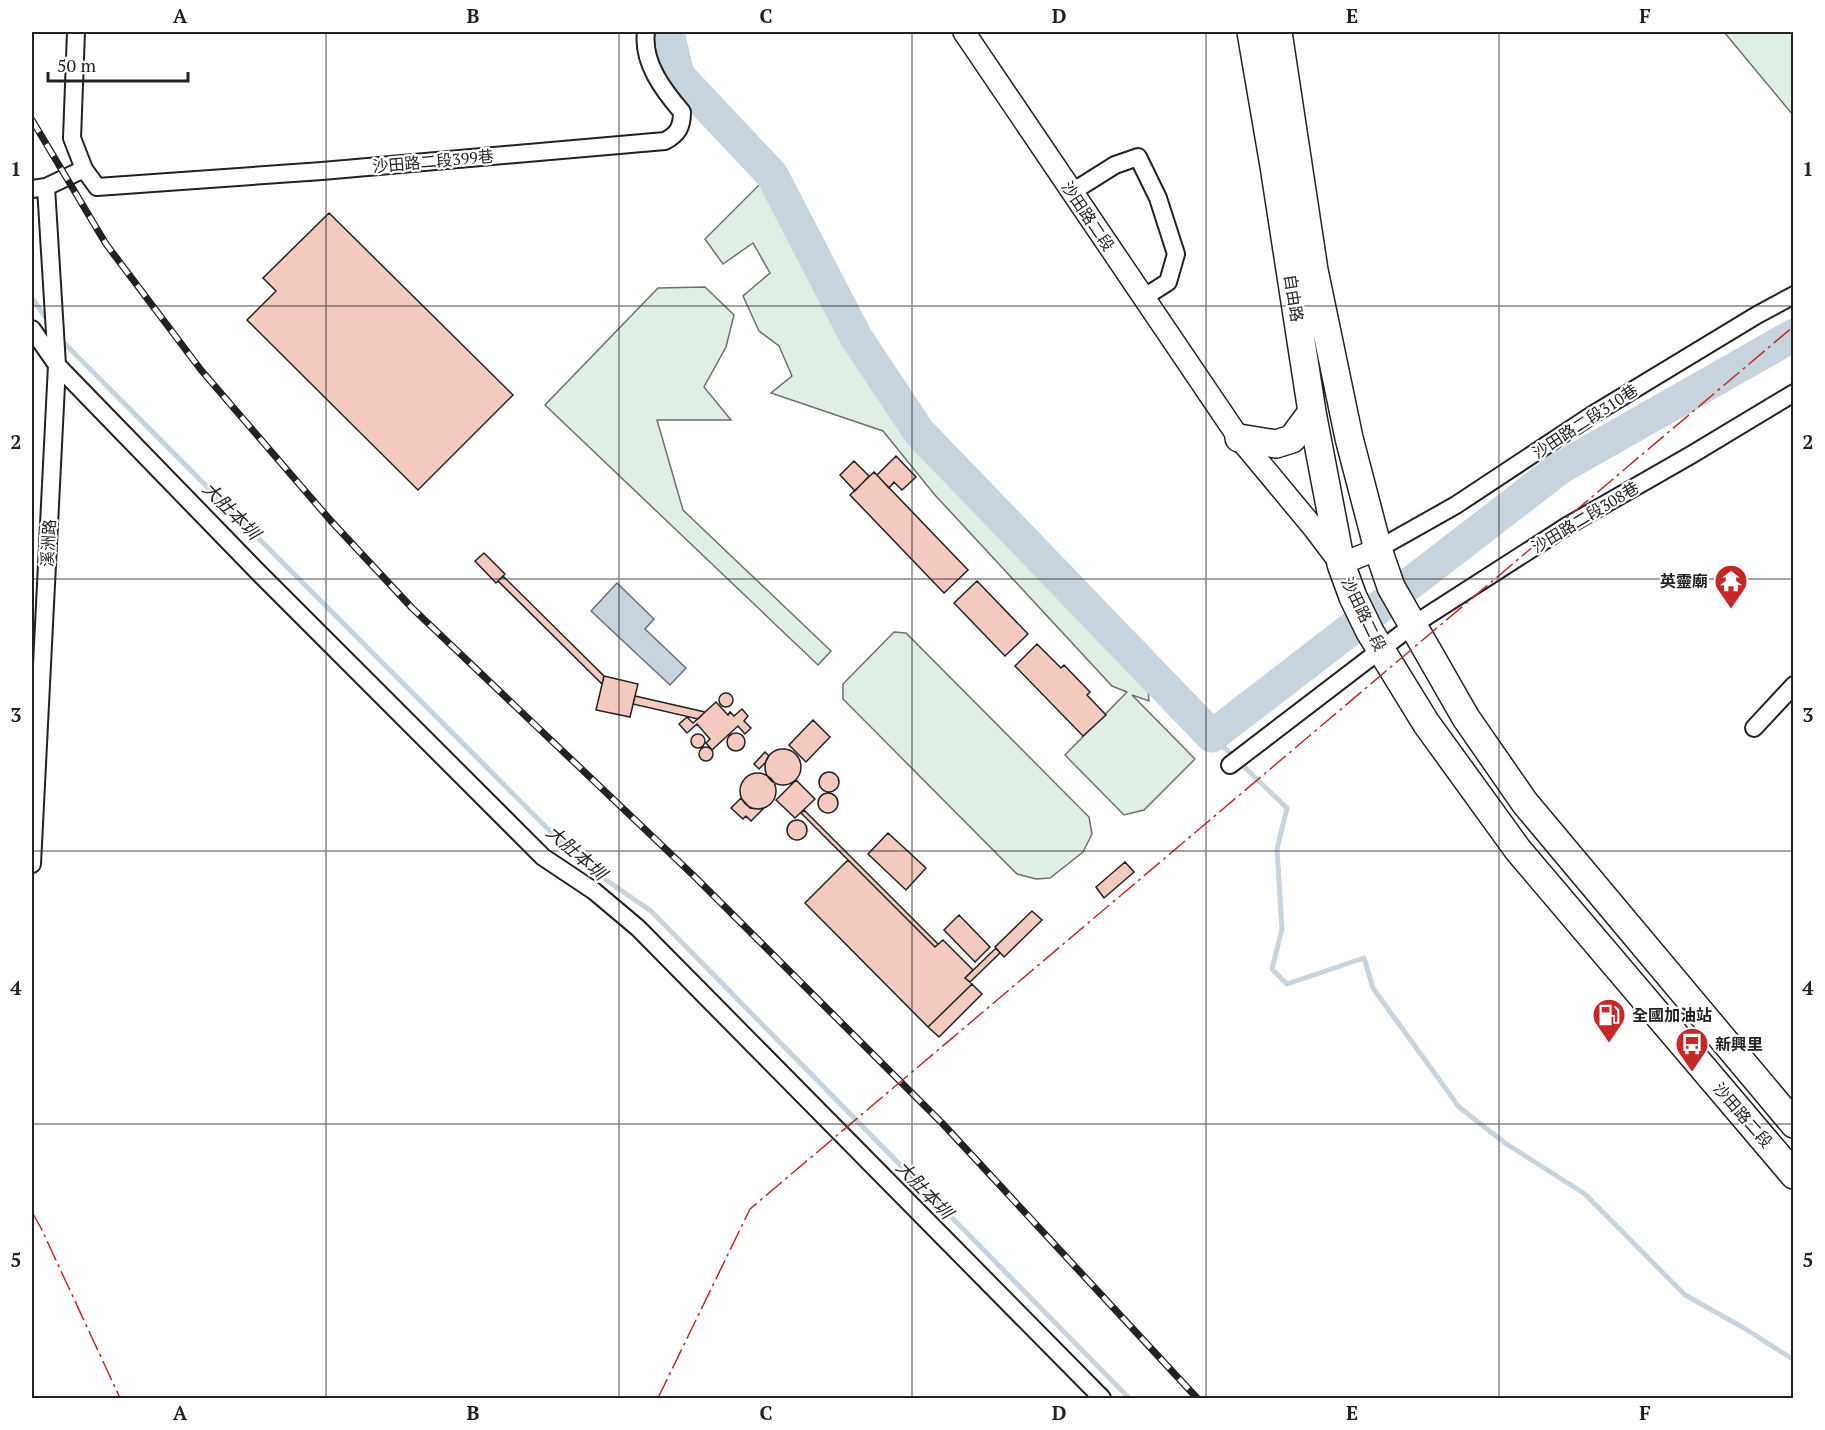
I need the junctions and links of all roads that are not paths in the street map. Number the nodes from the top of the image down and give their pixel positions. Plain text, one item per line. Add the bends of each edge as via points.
1 (76, 32) edge
2 (646, 32) edge
3 (964, 32) edge
4 (1251, 32) edge
5 (1278, 32) edge
6 (84, 169) junction
7 (39, 188) edge
8 (1072, 192) junction
9 (1794, 296) edge
10 (1143, 298) junction
11 (32, 329) edge
12 (57, 365) junction
13 (1794, 393) edge
14 (1312, 412) junction
15 (1239, 438) junction
16 (1378, 549) junction
17 (1341, 564) junction
18 (1402, 606) junction
19 (1375, 640) junction
20 (1794, 685) edge
21 (1754, 728) dead end
22 (1230, 765) dead end
23 (32, 864) edge
24 (1794, 1124) edge
25 (1794, 1175) edge
26 (1102, 1398) edge

1 - 6 street via 72,138
2 - 6 street, 沙田路二段399巷 via 649,60 663,90 682,112 679,130 665,141 97,187
3 - 8 street, 沙田路二段
4 - 14 main road, 自由路
5 - 16 main road, 自由路 via 1314,270 1349,438
6 - 7 street
7 - 12 street, 溪洲路
8 - 10 street, 沙田路二段
8 - 10 street via 1115,165 1138,157 1158,198 1176,254 1168,282
9 - 16 street, 沙田路二段310巷 via 1592,415 1456,505
10 - 15 street, 沙田路二段
11 - 12 street
12 - 23 street, 溪洲路
12 - 26 street via 543,857 594,891 646,936
13 - 18 street, 沙田路二段308巷 via 1567,526
14 - 15 main road via 1292,439 1276,444
14 - 17 main road, 自由路
15 - 17 street, 沙田路二段
16 - 17 street
16 - 18 main road, 沙田路二段
17 - 19 main road, 沙田路二段
18 - 19 street, 沙田路二段308巷
18 - 24 main road, 沙田路二段 via 1466,718 1525,803
19 - 22 street, 沙田路二段308巷
19 - 25 main road, 沙田路二段 via 1426,723 1518,850
20 - 21 street

